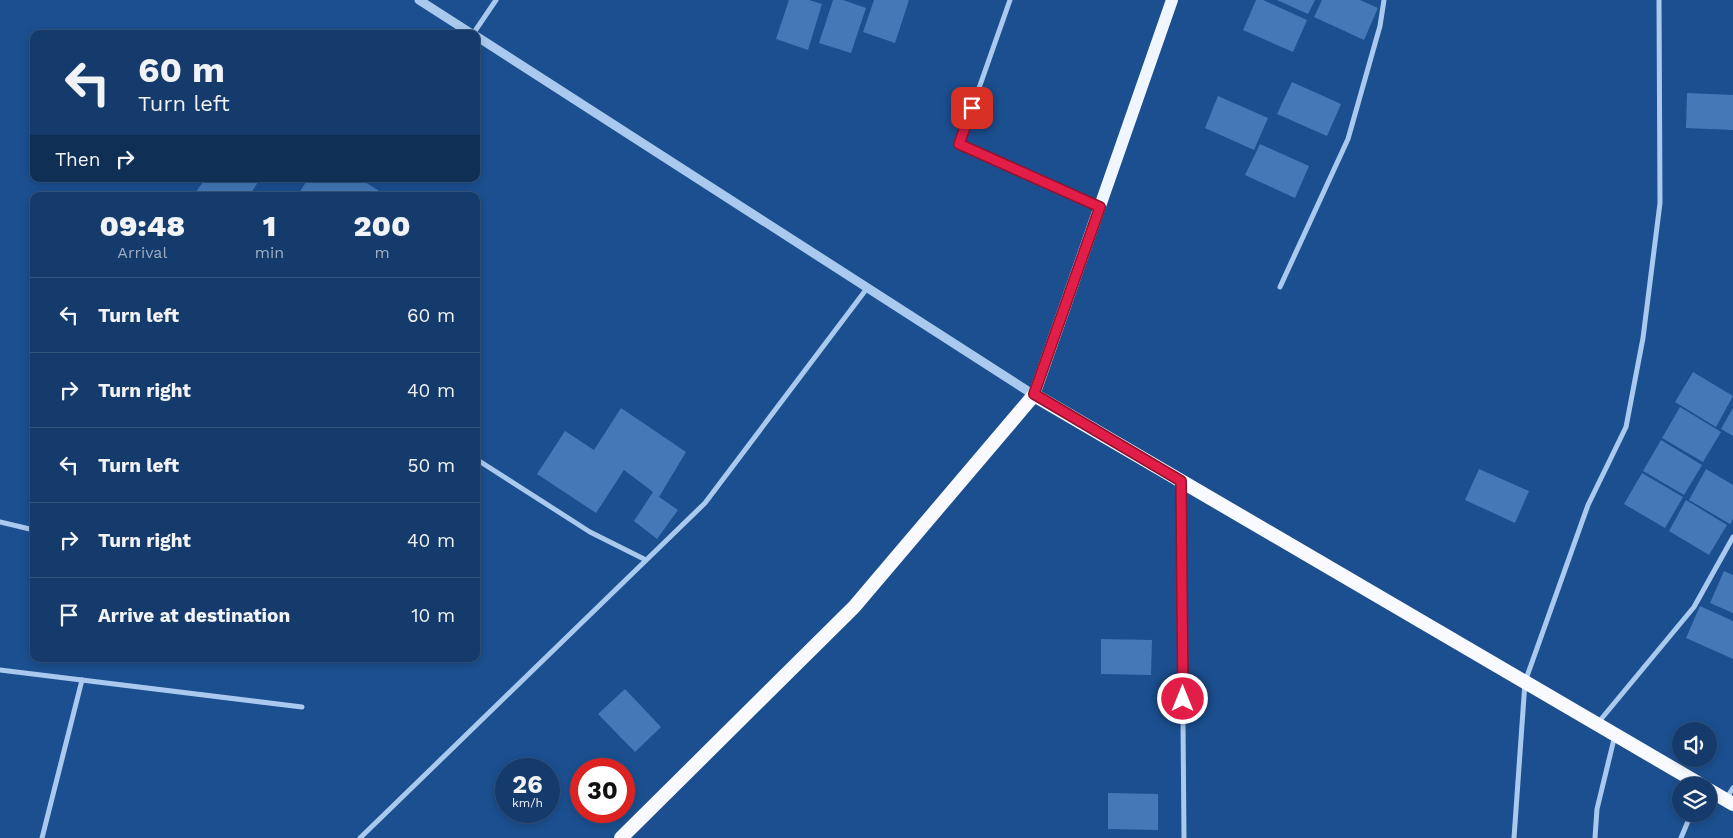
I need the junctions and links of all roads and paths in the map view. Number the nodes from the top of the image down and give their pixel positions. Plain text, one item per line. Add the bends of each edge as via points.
1 (419, 0) edge
2 (496, 0) edge
3 (1010, 0) edge
4 (1172, 0) edge
5 (1384, 0) edge
6 (1659, 0) edge
7 (466, 30) edge
8 (475, 30) edge
9 (480, 39) edge
10 (1100, 207) junction
11 (1280, 287) dead end
12 (868, 288) junction
13 (1034, 394) junction
14 (480, 462) edge
15 (1181, 481) junction
16 (0, 522) edge
17 (30, 529) edge
18 (1733, 536) edge
19 (646, 560) junction
20 (0, 670) edge
21 (82, 680) junction
22 (1525, 682) junction
23 (302, 707) dead end
24 (1597, 724) junction
25 (1615, 735) junction
26 (1687, 777) edge
27 (1733, 788) edge
28 (1717, 795) edge
29 (1729, 802) edge
30 (1688, 822) edge
31 (42, 838) edge
32 (360, 838) edge
33 (621, 838) edge
34 (1184, 838) edge
35 (1514, 838) edge
36 (1595, 838) edge
37 (1681, 838) edge

1 - 7 street
2 - 8 street
3 - 10 street via 959,144
4 - 10 main road
5 - 11 street via 1380,26 1348,140
6 - 22 street via 1660,202 1643,338 1626,426 1588,506
9 - 12 street
10 - 13 main road
12 - 13 street
12 - 19 street via 706,503
13 - 15 highway
13 - 33 highway via 854,607
14 - 19 street via 590,532
15 - 22 highway
15 - 34 street
16 - 17 street
18 - 24 street via 1694,607
19 - 32 street
20 - 21 street
21 - 23 street
21 - 31 street
22 - 24 highway
22 - 35 street
24 - 25 highway
25 - 26 highway
25 - 36 street via 1597,809
27 - 29 street
28 - 29 highway
30 - 37 street

